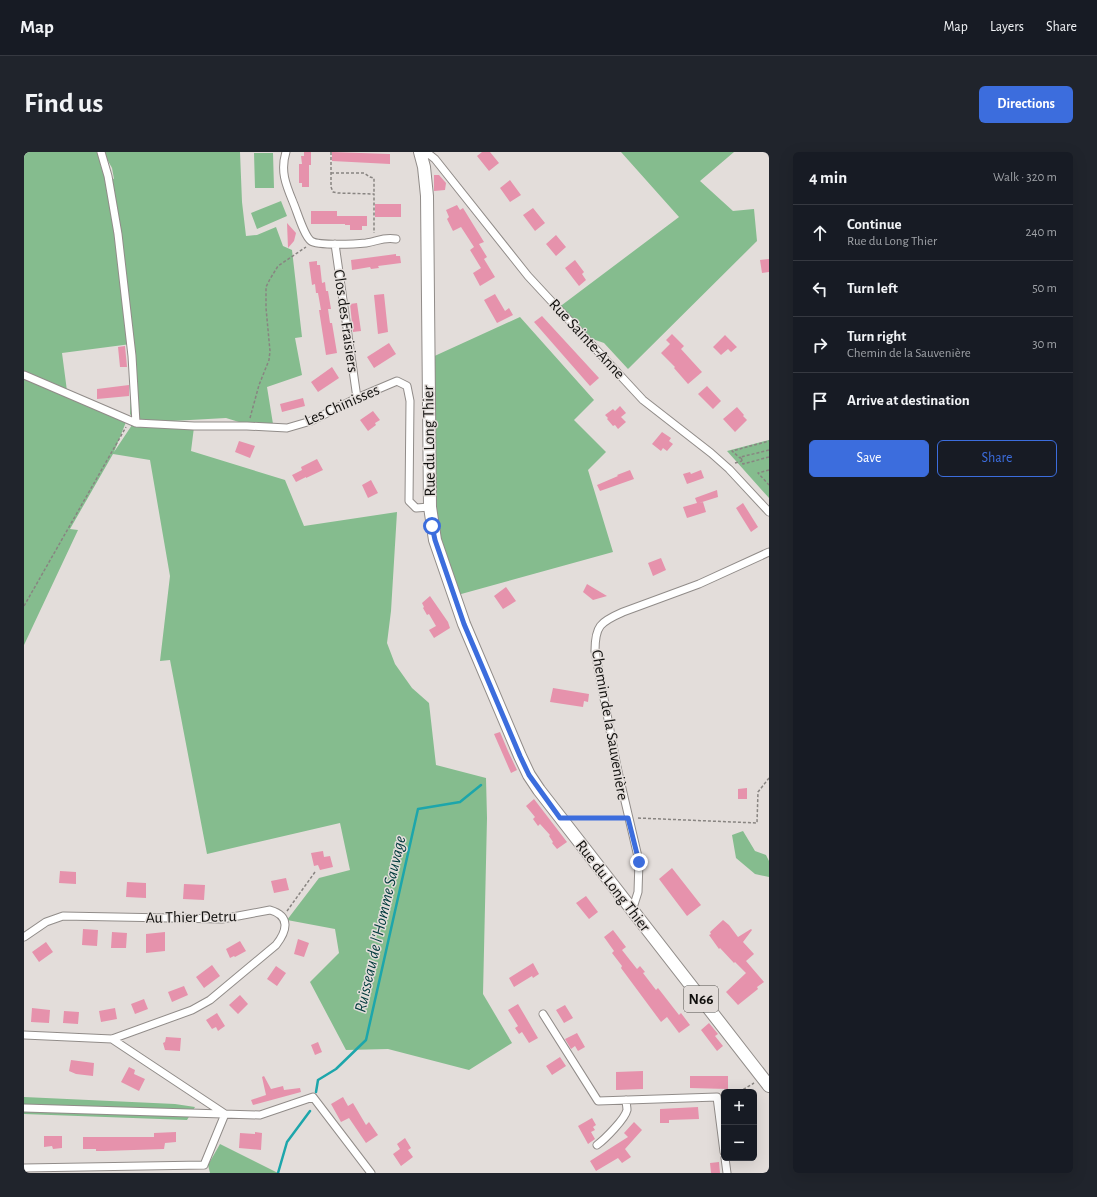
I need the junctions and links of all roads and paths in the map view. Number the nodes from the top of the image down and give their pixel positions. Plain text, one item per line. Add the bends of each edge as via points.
1 (101, 152) edge
2 (286, 152) edge
3 (331, 152) edge
4 (420, 152) edge
5 (330, 173) junction
6 (374, 194) junction
7 (396, 239) dead end
8 (311, 241) junction
9 (374, 241) junction
10 (335, 244) junction
11 (24, 375) edge
12 (357, 398) junction
13 (133, 421) junction
14 (247, 426) junction
15 (769, 442) edge
16 (769, 450) edge
17 (741, 457) junction
18 (769, 457) edge
19 (742, 461) junction
20 (737, 462) dead end
21 (769, 470) edge
22 (769, 485) edge
23 (430, 507) junction
24 (769, 512) edge
25 (769, 552) edge
26 (24, 606) edge
27 (769, 778) edge
28 (560, 818) junction
29 (628, 818) junction
30 (315, 872) dead end
31 (632, 911) junction
32 (283, 918) junction
33 (24, 937) edge
34 (543, 1014) dead end
35 (24, 1035) edge
36 (112, 1039) junction
37 (766, 1082) edge
38 (747, 1089) edge
39 (626, 1100) junction
40 (24, 1108) edge
41 (225, 1114) junction
42 (721, 1128) edge
43 (597, 1145) dead end
44 (725, 1161) edge
45 (204, 1165) junction
46 (24, 1168) edge
47 (207, 1173) edge
48 (370, 1173) edge
49 (727, 1173) edge

1 - 13 street via 118,234 132,356
2 - 8 street via 284,180
3 - 5 path
4 - 23 main road, Rue du Long Thier / N66 via 427,196
4 - 24 street, Rue Sainte-Anne via 435,159 528,276 643,400 730,469
5 - 6 path via 331,190 335,193
5 - 6 path via 364,173 374,178
6 - 9 path
7 - 9 street
8 - 10 street via 317,244
8 - 14 path via 302,251 278,266 266,287 269,360
9 - 10 street
10 - 12 street, Clos des Fraisiers
11 - 13 street, Les Chinisses
12 - 14 street, Les Chinisses via 311,421 287,428
12 - 23 street, Les Chinisses via 397,381 407,386 410,401 409,500 416,508
13 - 14 street, Les Chinisses via 194,426
13 - 26 path
15 - 17 path via 732,451
16 - 17 path
17 - 19 path
18 - 19 path via 743,464
19 - 20 path
21 - 22 path via 758,473
23 - 28 main road, Rue du Long Thier / N66 via 435,540 464,624 529,775
25 - 29 street, Chemin de la Sauvenière via 699,584 623,612 599,626 595,638 595,651
27 - 29 path via 758,792 757,823
28 - 29 path
28 - 31 main road, Rue du Long Thier / N66
29 - 31 street, Chemin de la Sauvenière via 639,862 638,892
30 - 32 path
31 - 37 main road, Rue du Long Thier / N66
32 - 33 street, Au Thier Detru via 270,910 222,919 63,916 46,922
32 - 36 street via 286,926 283,936 276,945 210,1000 192,1010
34 - 39 street via 598,1101
35 - 36 street
36 - 41 street
37 - 38 path
39 - 42 street via 717,1097
39 - 43 street via 627,1111
40 - 41 street
41 - 45 street
41 - 48 street via 260,1115 313,1097
44 - 49 street
45 - 46 street
45 - 47 street

